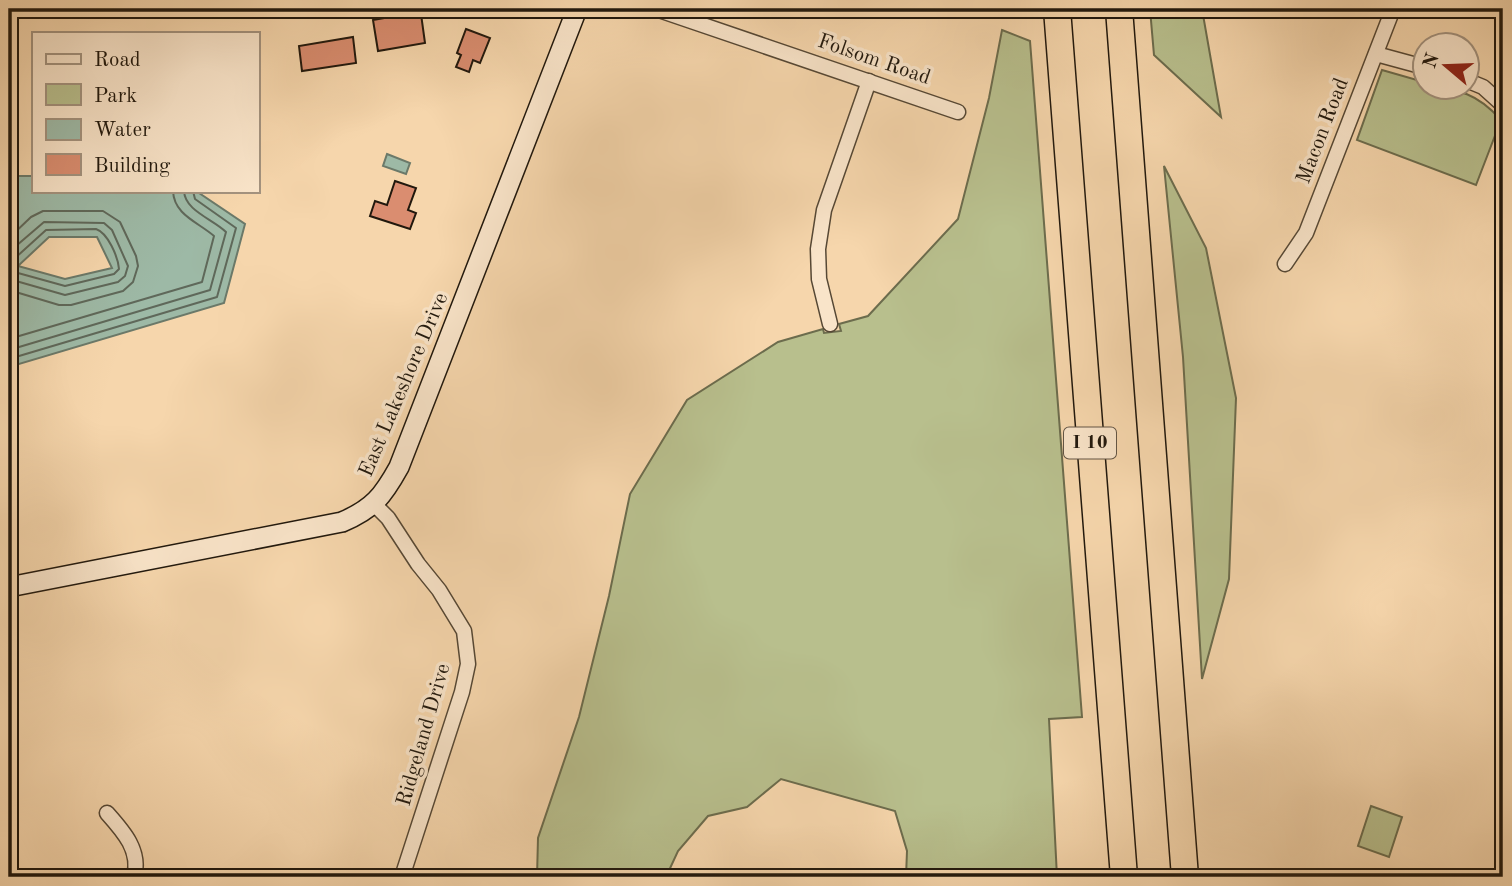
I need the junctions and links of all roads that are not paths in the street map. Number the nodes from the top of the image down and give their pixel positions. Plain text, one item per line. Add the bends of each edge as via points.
1 (577, 9) edge
2 (656, 9) edge
3 (1057, 9) edge
4 (1119, 9) edge
5 (1393, 9) edge
6 (1376, 54) junction
7 (1410, 63) edge
8 (869, 81) junction
9 (1480, 86) edge
10 (1503, 106) edge
11 (958, 112) dead end
12 (1284, 264) dead end
13 (830, 324) dead end
14 (374, 504) junction
15 (9, 587) edge
16 (107, 813) dead end
17 (134, 877) edge
18 (402, 877) edge
19 (1124, 877) edge
20 (1185, 877) edge

1 - 14 street, East Lakeshore Drive via 399,467
2 - 8 street, Folsom Road
3 - 19 highway, I 10
4 - 20 highway
5 - 6 street, Macon Road
6 - 7 street
6 - 12 street, Macon Road via 1306,233
8 - 11 street, Folsom Road
8 - 13 street via 824,211 819,279
9 - 10 street
14 - 15 street, East Lakeshore Drive via 342,522
14 - 18 street, Ridgeland Drive via 445,599 464,631 467,648 462,692
16 - 17 street via 135,851

